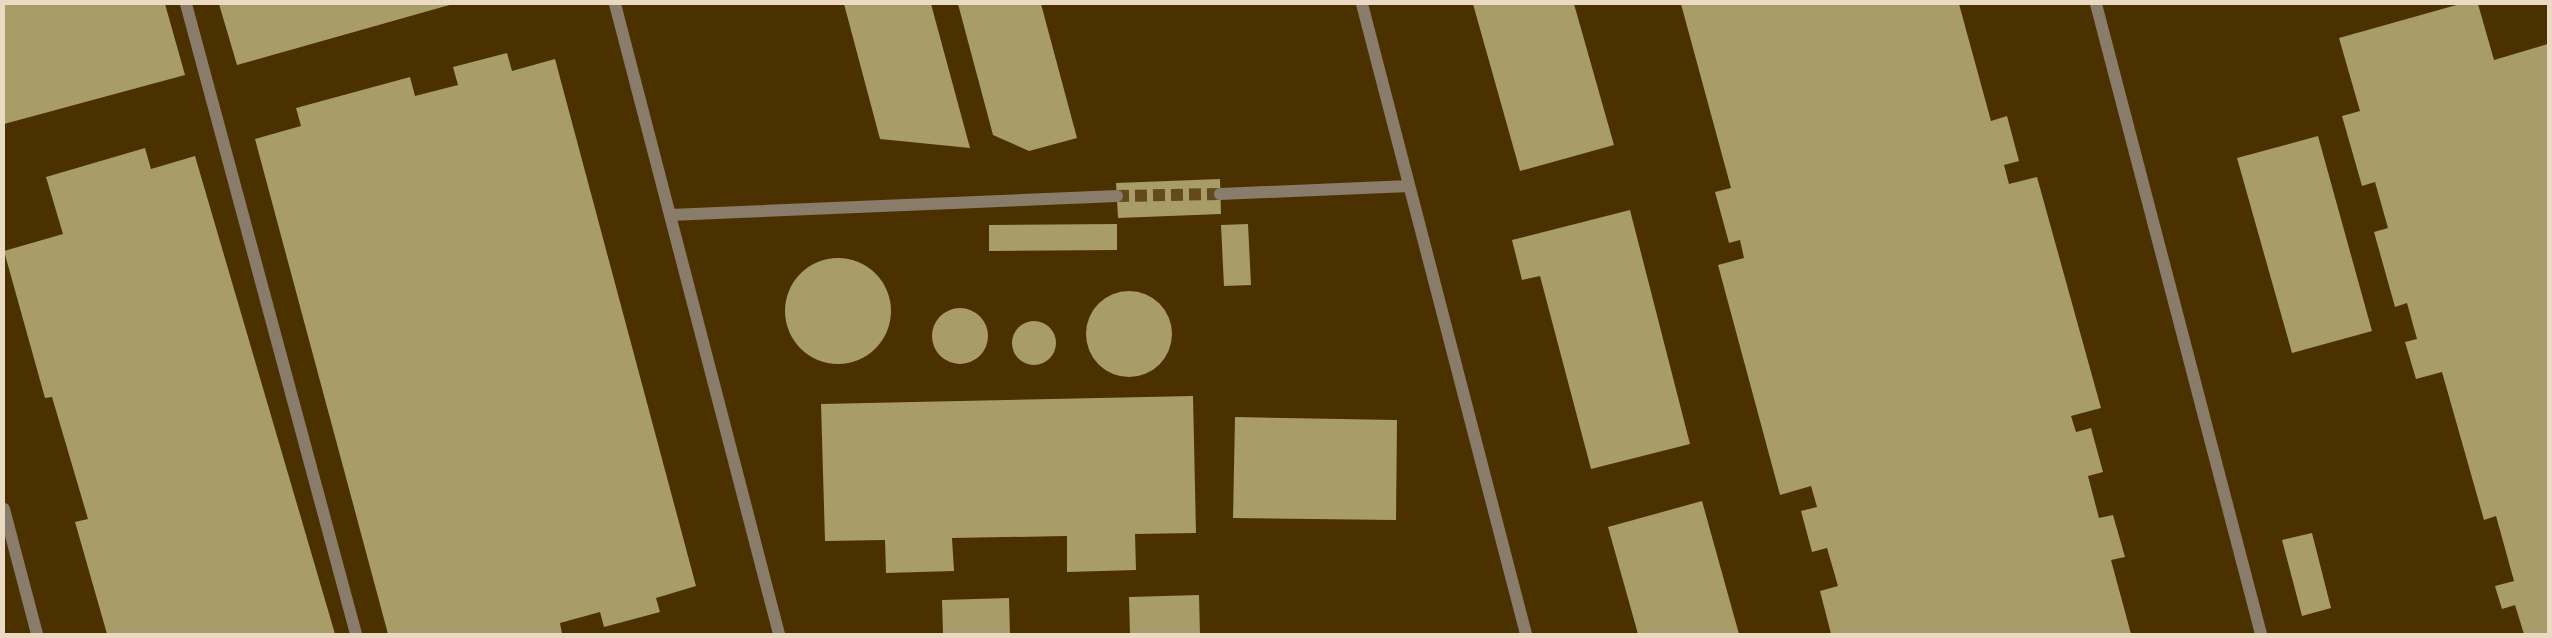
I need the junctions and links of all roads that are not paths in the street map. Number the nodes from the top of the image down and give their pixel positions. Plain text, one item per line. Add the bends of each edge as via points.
1 (186, 4) edge
2 (616, 4) edge
3 (1362, 4) edge
4 (2096, 4) edge
5 (1409, 186) junction
6 (1220, 194) tunnel mouth
7 (1117, 196) tunnel mouth
8 (670, 215) junction
9 (4, 509) edge
10 (37, 634) edge
11 (356, 634) edge
12 (779, 634) edge
13 (1526, 634) edge
14 (2261, 634) edge

1 - 11 street
2 - 8 street
3 - 5 street
4 - 14 street
5 - 6 street
5 - 13 street
7 - 8 street
8 - 12 street
9 - 10 street

